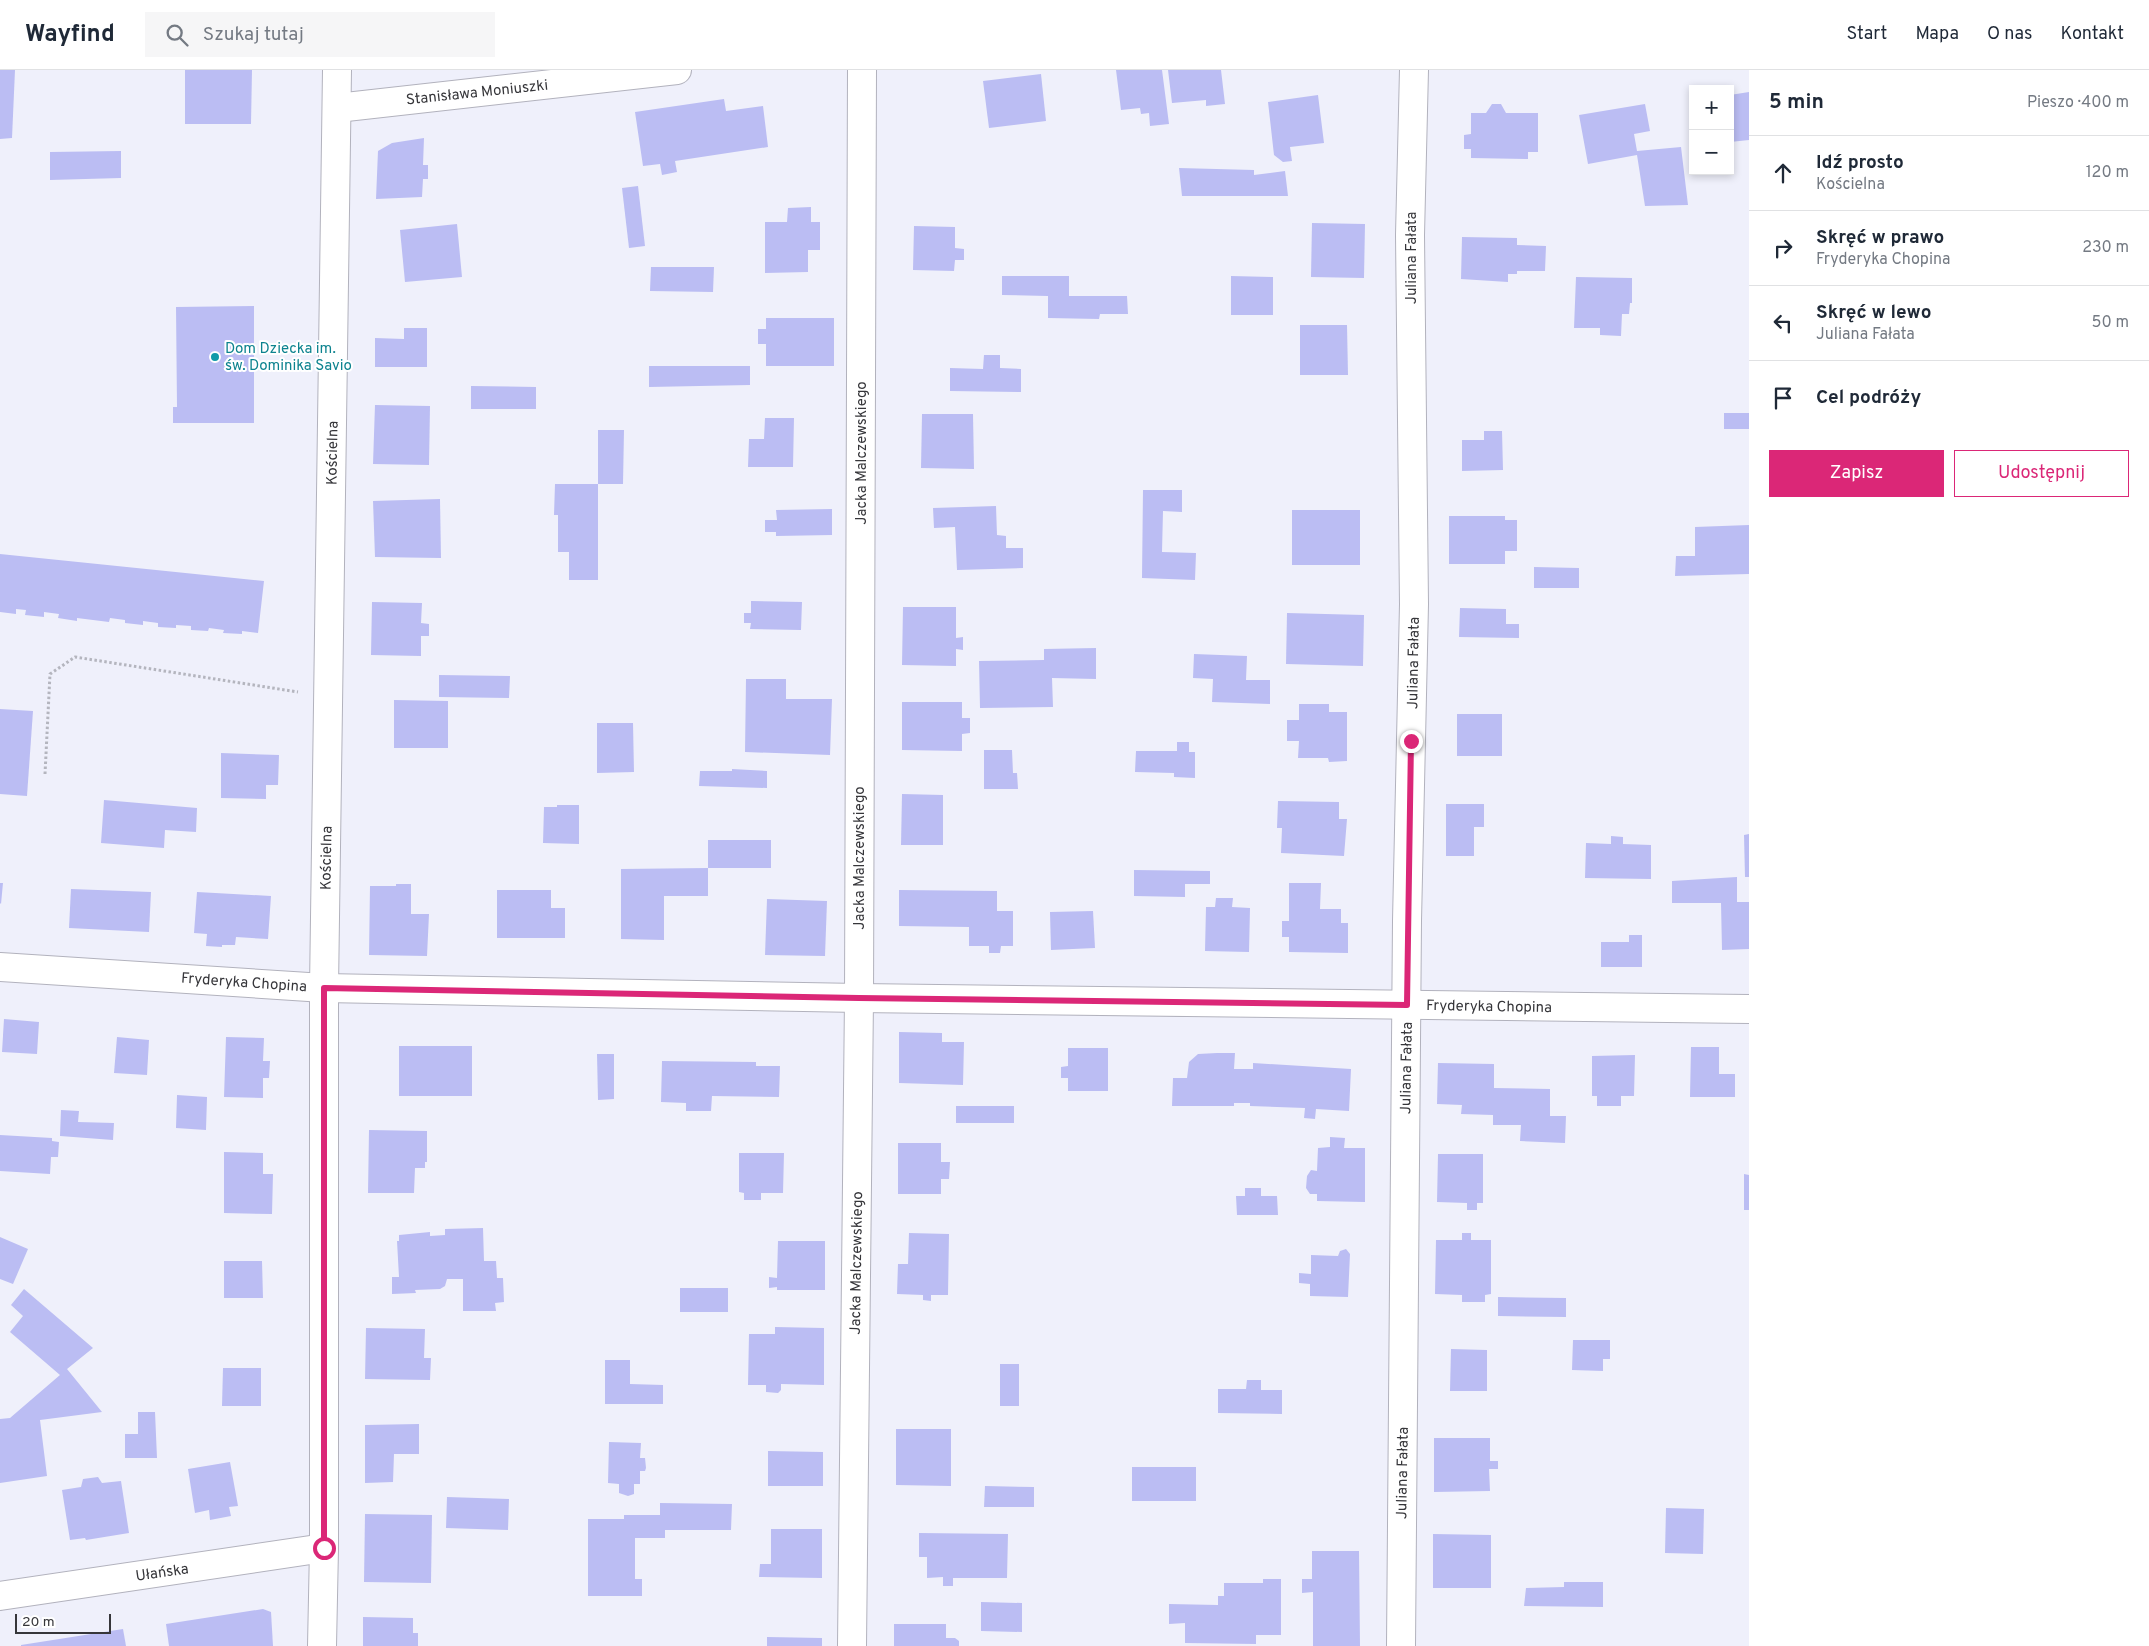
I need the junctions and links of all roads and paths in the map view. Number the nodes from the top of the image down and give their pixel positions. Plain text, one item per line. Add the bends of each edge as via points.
1 (337, 70) edge
2 (677, 70) edge
3 (862, 70) edge
4 (1414, 70) edge
5 (337, 108) junction
6 (328, 696) junction
7 (45, 774) dead end
8 (0, 967) edge
9 (324, 988) junction
10 (859, 998) junction
11 (1407, 1005) junction
12 (1749, 1009) edge
13 (324, 1548) junction
14 (0, 1596) edge
15 (322, 1646) edge
16 (852, 1646) edge
17 (1401, 1646) edge

1 - 5 street, Kościelna
2 - 5 street, Stanisława Moniuszki
3 - 10 street, Jacka Malczewskiego
4 - 11 street, Juliana Fałata via 1410,236 1414,604
5 - 6 street, Kościelna
6 - 7 path via 75,657 50,674
6 - 9 street, Kościelna
8 - 9 street, Fryderyka Chopina
9 - 10 street, Fryderyka Chopina
9 - 13 street, Kościelna
10 - 11 street, Fryderyka Chopina
10 - 16 street, Jacka Malczewskiego
11 - 12 street, Fryderyka Chopina
11 - 17 street, Juliana Fałata
13 - 14 street, Ułańska
13 - 15 street, Kościelna

